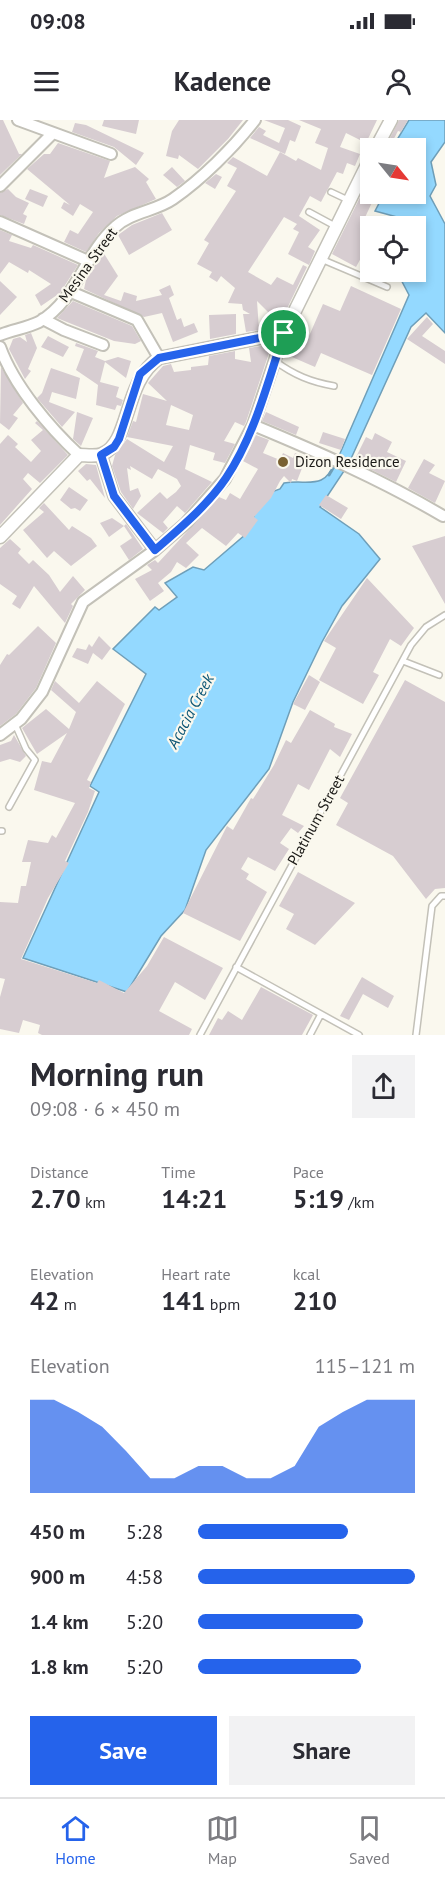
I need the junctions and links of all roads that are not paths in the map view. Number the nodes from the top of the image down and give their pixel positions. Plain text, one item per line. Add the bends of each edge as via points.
1 (18, 120) edge
2 (255, 120) edge
3 (391, 120) edge
4 (52, 134) junction
5 (381, 138) edge
6 (111, 154) dead end
7 (360, 180) edge
8 (0, 186) edge
9 (331, 192) dead end
10 (350, 201) junction
11 (309, 212) dead end
12 (0, 222) edge
13 (337, 227) junction
14 (321, 259) junction
15 (88, 261) junction
16 (387, 287) dead end
17 (71, 292) junction
18 (43, 319) junction
19 (284, 333) junction
20 (0, 335) edge
21 (103, 345) dead end
22 (0, 347) edge
23 (159, 358) junction
24 (275, 361) junction
25 (334, 386) dead end
26 (252, 425) junction
27 (101, 455) junction
28 (80, 456) junction
29 (443, 516) dead end
30 (0, 537) edge
31 (155, 550) junction
32 (445, 615) edge
33 (403, 660) junction
34 (440, 675) dead end
35 (15, 724) junction
36 (0, 735) edge
37 (9, 807) dead end
38 (445, 896) edge
39 (236, 967) junction
40 (321, 1014) junction
41 (200, 1035) edge
42 (310, 1035) edge
43 (359, 1035) edge
44 (416, 1035) edge

1 - 4 street
2 - 15 street, Mesina Street via 237,144 172,200 122,221
3 - 5 street
4 - 6 street
4 - 8 street
7 - 10 street
9 - 10 lane
10 - 13 street
11 - 13 lane
12 - 15 street
13 - 14 street
14 - 16 lane
14 - 19 street
15 - 17 street, Mesina Street
17 - 18 street, Mesina Street
17 - 23 street via 138,320
18 - 20 street, Mesina Street
18 - 21 street
19 - 23 street
19 - 24 street
22 - 28 street via 35,406
23 - 27 street via 140,374 119,439
24 - 25 lane via 312,382
24 - 26 street
26 - 29 street via 330,457
26 - 31 street via 221,485
27 - 28 street
27 - 31 street via 114,496
28 - 30 street
31 - 35 street via 83,602 42,692
32 - 33 lane, Platinum Street via 426,627
33 - 34 lane
33 - 39 lane, Platinum Street
35 - 36 street
35 - 37 lane via 35,760
38 - 44 lane via 432,906
39 - 40 lane
39 - 41 lane, Platinum Street
40 - 42 lane
40 - 43 lane

